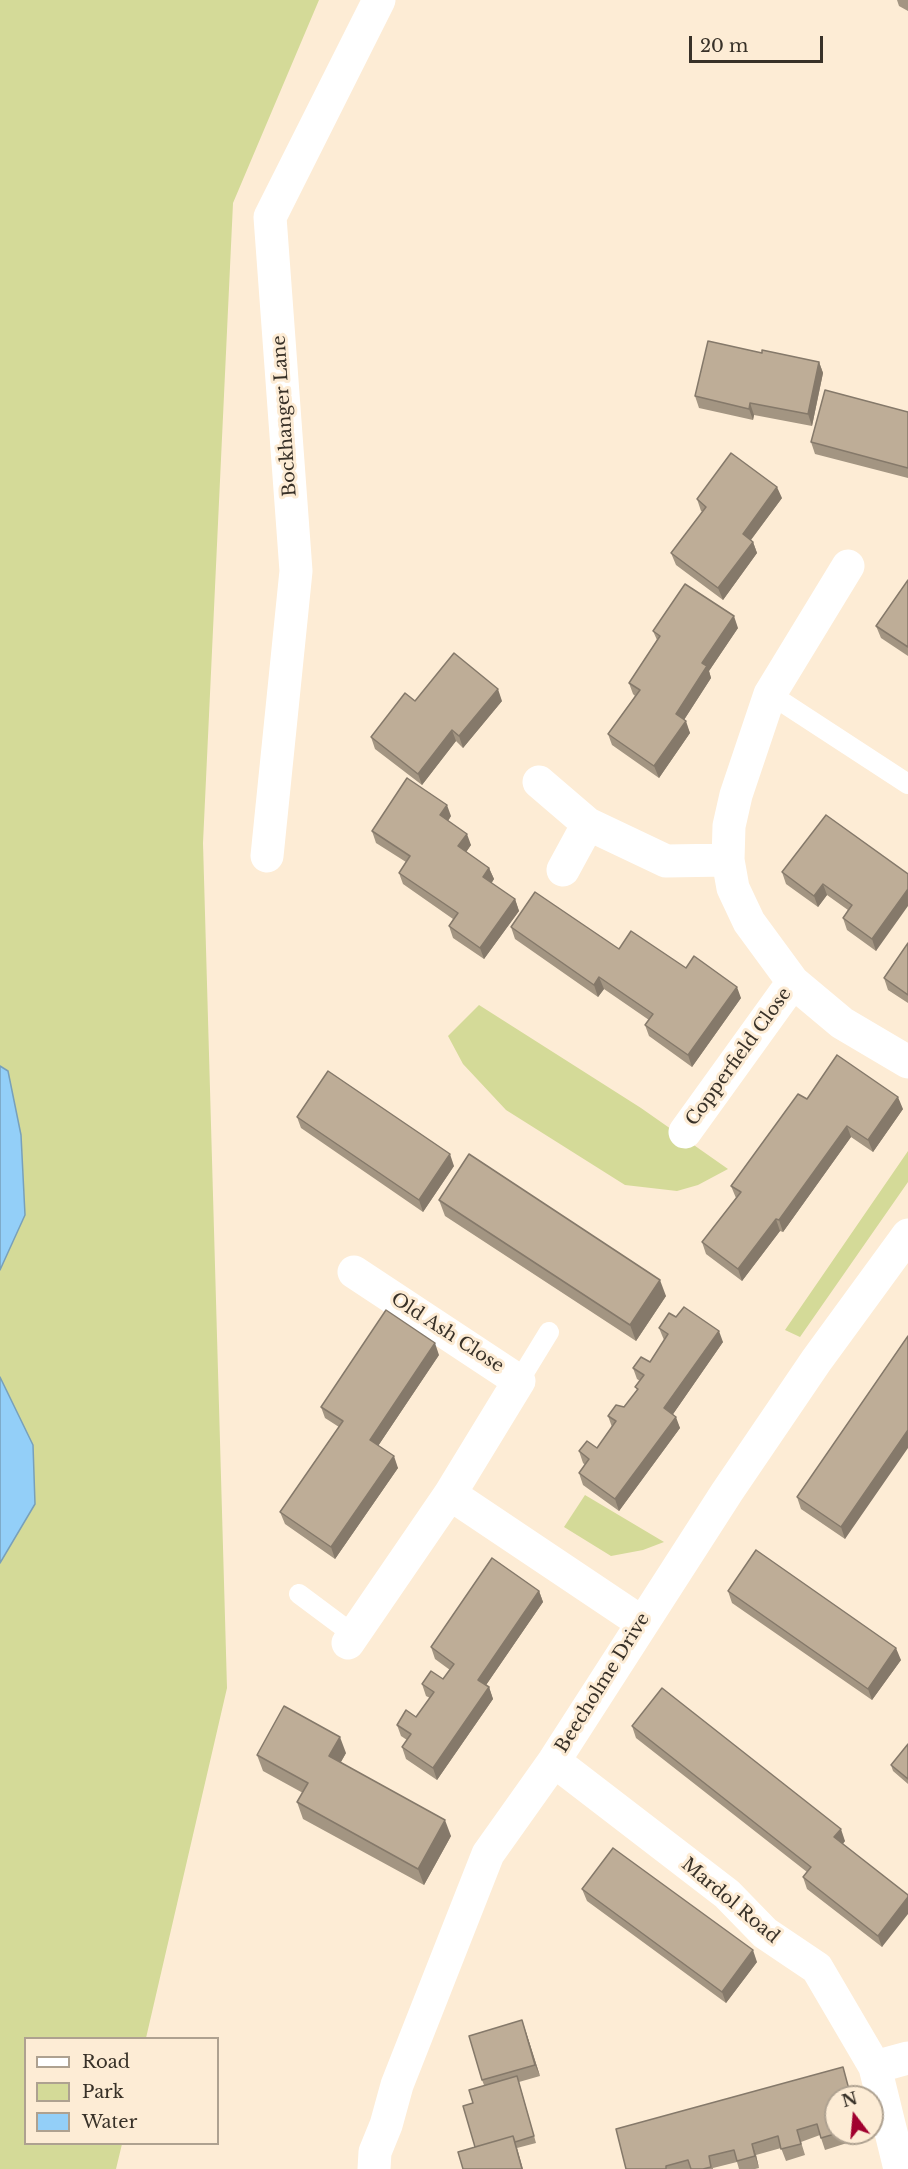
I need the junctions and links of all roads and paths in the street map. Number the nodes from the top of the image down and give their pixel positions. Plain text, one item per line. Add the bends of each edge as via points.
1 (379, 0) edge
2 (848, 566) dead end
3 (770, 694) junction
4 (540, 782) dead end
5 (908, 784) edge
6 (588, 824) junction
7 (267, 856) dead end
8 (728, 860) junction
9 (563, 870) dead end
10 (793, 982) junction
11 (908, 1062) edge
12 (685, 1132) dead end
13 (908, 1235) edge
14 (354, 1272) dead end
15 (549, 1332) dead end
16 (519, 1381) junction
17 (450, 1494) junction
18 (299, 1594) dead end
19 (641, 1622) junction
20 (351, 1639) joint
21 (554, 1761) junction
22 (908, 2058) edge
23 (875, 2067) junction
24 (374, 2169) edge
25 (900, 2169) edge

1 - 7 street, Bockhanger Lane via 270,217 296,571
2 - 3 street, Copperfield Close
3 - 5 lane
3 - 8 street, Copperfield Close via 736,795 729,826
4 - 6 street
6 - 8 street via 666,861
6 - 9 street
8 - 10 street, Copperfield Close via 733,888 749,922
10 - 11 street, Copperfield Close via 842,1023
10 - 12 street, Copperfield Close
13 - 19 street, Beecholme Drive via 810,1371
14 - 16 street, Old Ash Close
15 - 16 lane
16 - 17 street, Old Ash Close
17 - 19 street
17 - 20 street, Old Ash Close
18 - 20 lane
19 - 21 street, Beecholme Drive
21 - 23 street, Mardol Road via 727,1894 765,1933 817,1968
21 - 24 street, Beecholme Drive via 488,1854 397,2085 375,2152
22 - 23 street
23 - 25 street, Mardol Road

